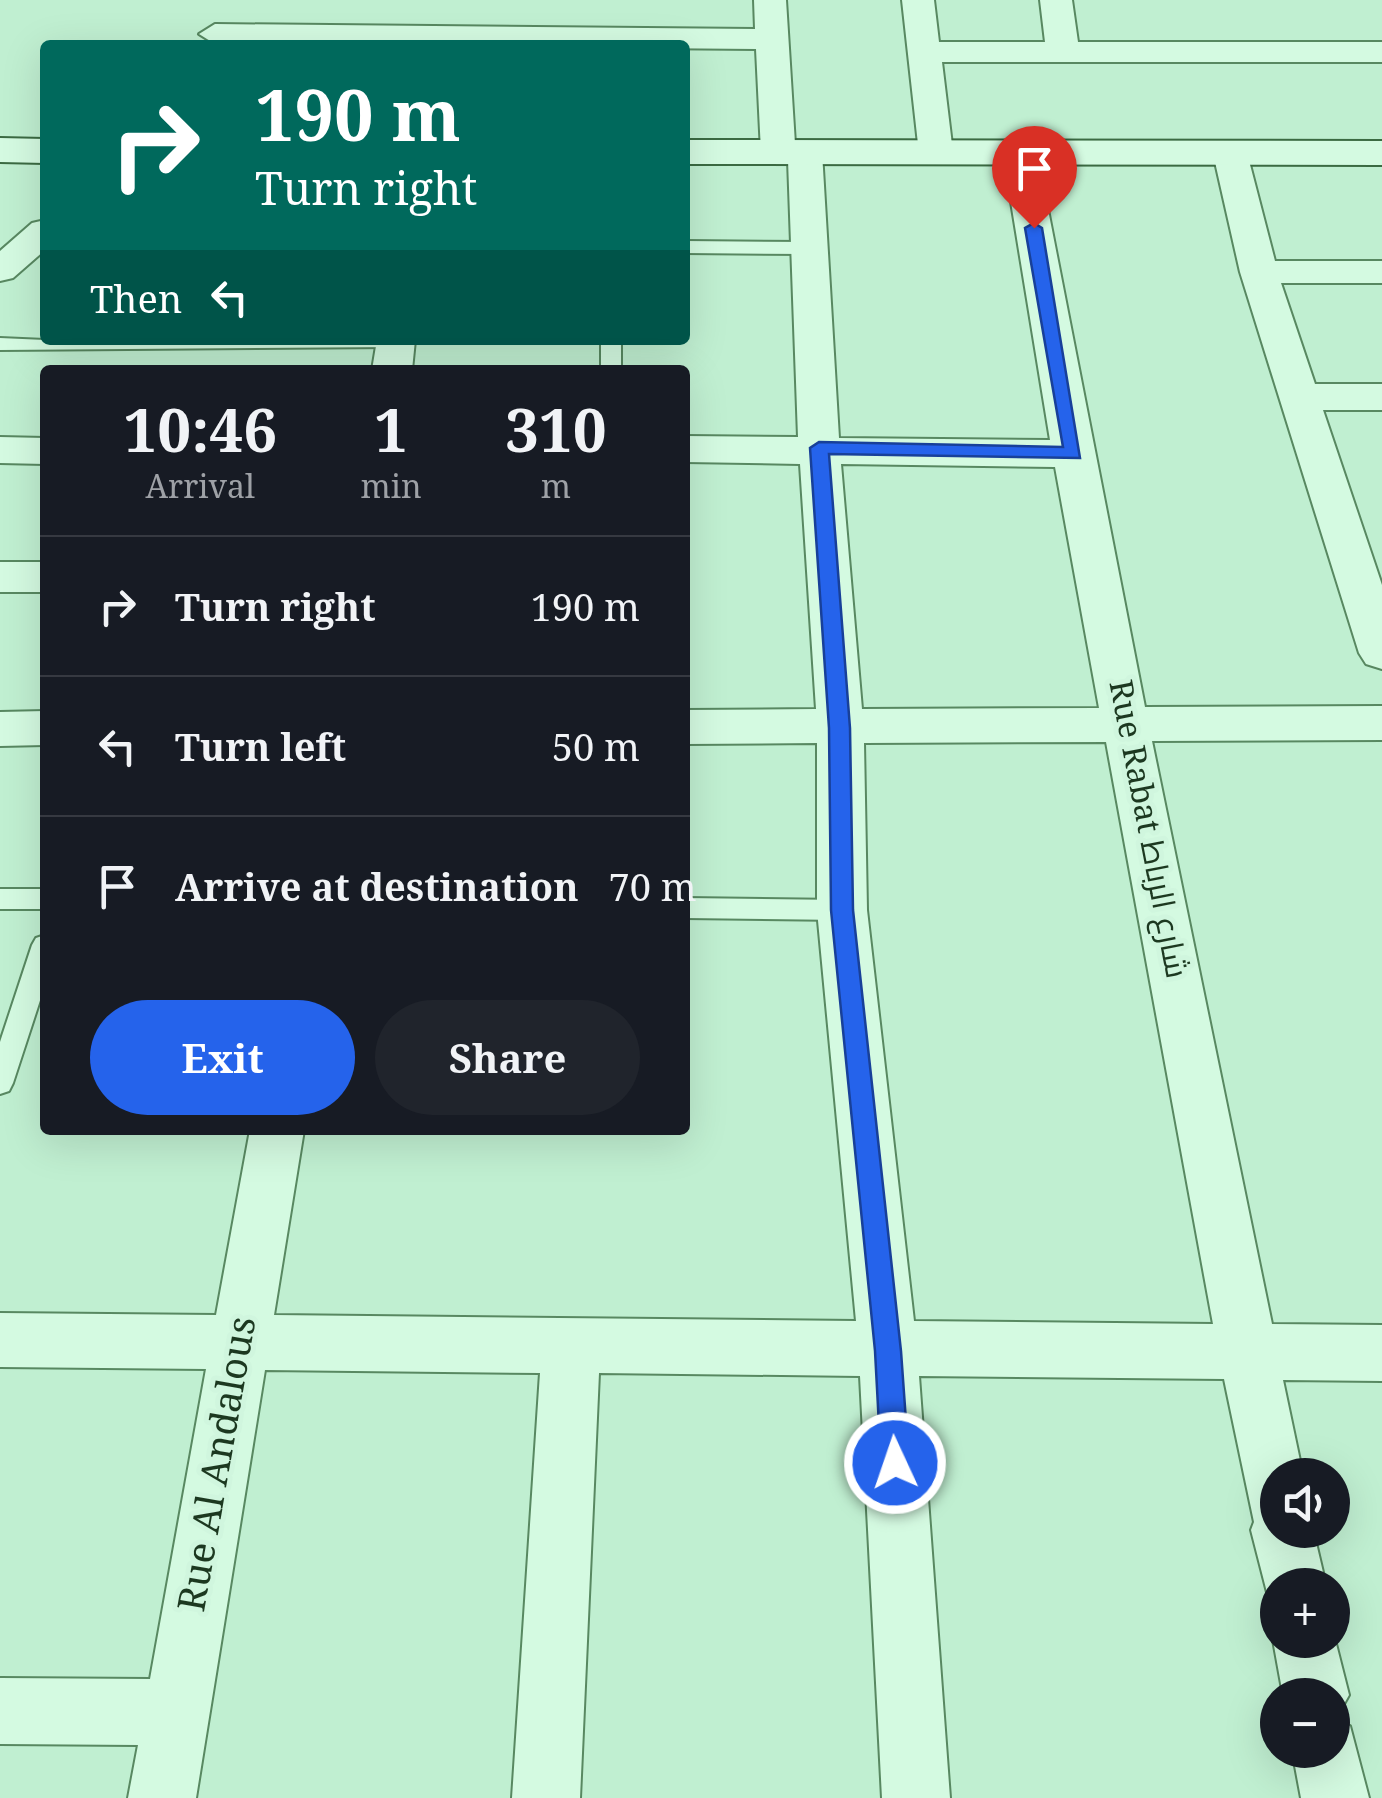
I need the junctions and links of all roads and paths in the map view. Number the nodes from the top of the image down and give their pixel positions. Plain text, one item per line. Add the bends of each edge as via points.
1 (224, 0) edge
2 (770, 0) edge
3 (918, 0) edge
4 (1056, 0) edge
5 (214, 39) edge
6 (771, 39) junction
7 (924, 52) junction
8 (1062, 52) junction
9 (1382, 52) edge
10 (0, 150) edge
11 (40, 151) edge
12 (690, 152) edge
13 (792, 152) junction
14 (936, 153) junction
15 (1020, 153) junction
16 (1382, 153) edge
17 (1230, 154) junction
18 (40, 239) edge
19 (690, 247) edge
20 (808, 248) junction
21 (0, 270) edge
22 (1258, 272) junction
23 (1382, 272) edge
24 (0, 344) edge
25 (40, 344) edge
26 (1298, 397) junction
27 (1382, 397) edge
28 (690, 448) edge
29 (819, 448) junction
30 (0, 450) edge
31 (40, 451) edge
32 (1073, 454) junction
33 (0, 577) edge
34 (40, 577) edge
35 (1382, 654) edge
36 (1382, 723) edge
37 (690, 727) edge
38 (1129, 727) junction
39 (40, 728) edge
40 (840, 728) junction
41 (0, 729) edge
42 (40, 899) edge
43 (0, 900) edge
44 (690, 908) edge
45 (842, 910) junction
46 (40, 959) edge
47 (0, 1083) edge
48 (277, 1135) edge
49 (0, 1340) edge
50 (238, 1341) junction
51 (571, 1346) junction
52 (888, 1351) junction
53 (1246, 1351) junction
54 (1382, 1353) edge
55 (1268, 1458) edge
56 (0, 1710) edge
57 (174, 1712) junction
58 (1329, 1768) edge
59 (162, 1798) edge
60 (546, 1798) edge
61 (916, 1798) edge
62 (1335, 1798) edge

1 - 5 street
2 - 6 street
3 - 7 street
4 - 8 street
5 - 6 street
6 - 13 street
7 - 8 street
7 - 14 street
8 - 9 street
10 - 11 street
12 - 13 street
13 - 14 street
13 - 20 street
14 - 15 street
15 - 17 street
15 - 32 street, Rue Rabat شارع الرباط
16 - 17 street
17 - 22 street
18 - 21 street
19 - 20 lane
20 - 29 street
22 - 23 street
22 - 26 street
24 - 25 lane
26 - 27 street
26 - 35 street
28 - 29 street
29 - 32 street
29 - 40 street
30 - 31 street
32 - 38 street, Rue Rabat شارع الرباط
33 - 34 street
36 - 38 street
37 - 40 street
38 - 40 street
38 - 53 street, Rue Rabat شارع الرباط
39 - 41 street
40 - 45 street
42 - 43 lane
44 - 45 lane
45 - 52 street
46 - 47 lane
48 - 50 street, Rue Al Andalous
49 - 50 street
50 - 51 street
50 - 57 street, Rue Al Andalous
51 - 52 street
51 - 60 street
52 - 53 street
52 - 61 street
53 - 54 street
53 - 55 street, Rue Rabat شارع الرباط
56 - 57 street
57 - 59 street, Rue Al Andalous
58 - 62 street

